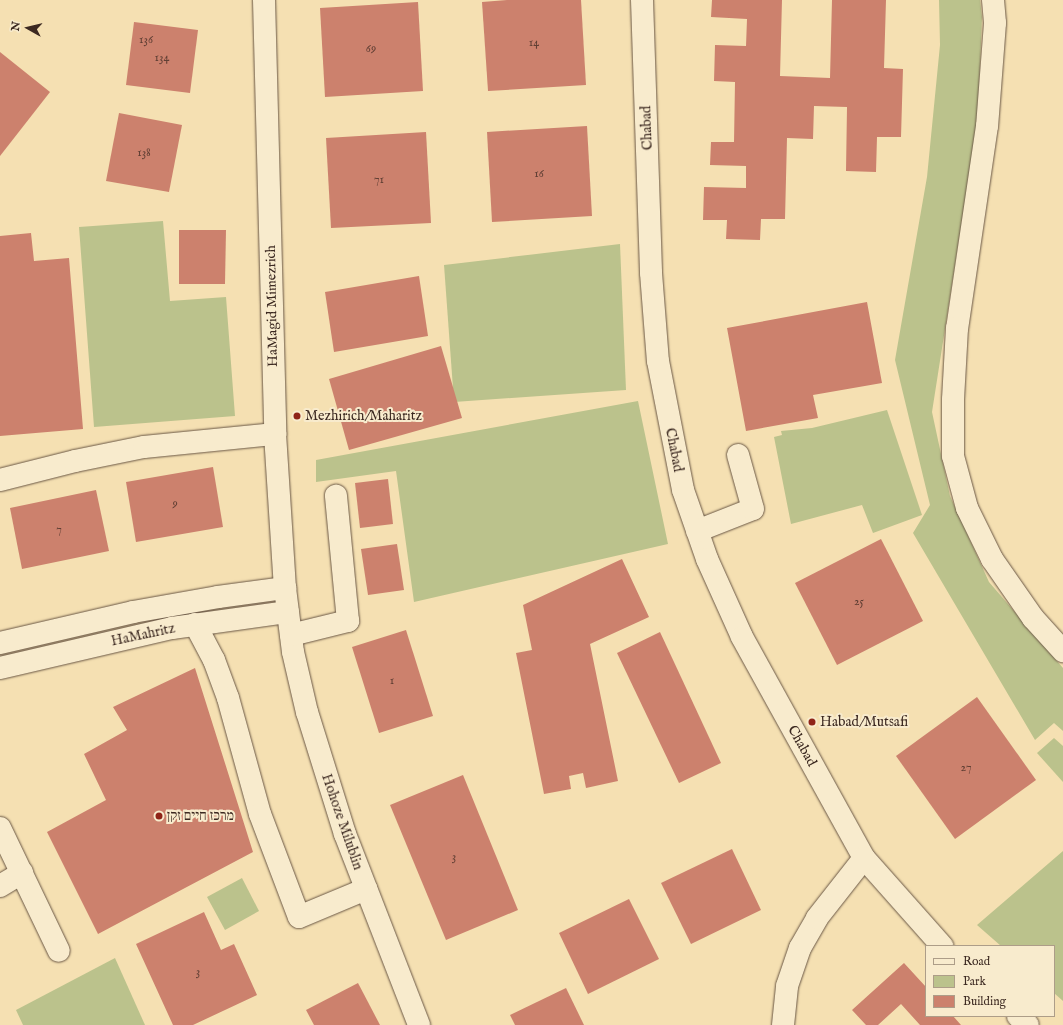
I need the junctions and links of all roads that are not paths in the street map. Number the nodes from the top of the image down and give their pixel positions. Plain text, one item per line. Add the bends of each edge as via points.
1 (264, 0) edge
2 (642, 0) edge
3 (993, 0) edge
4 (275, 434) junction
5 (738, 455) dead end
6 (0, 480) edge
7 (336, 496) dead end
8 (697, 531) junction
9 (285, 588) junction
10 (288, 612) junction
11 (195, 624) junction
12 (291, 636) junction
13 (0, 643) edge
14 (1063, 651) edge
15 (0, 668) edge
16 (0, 828) edge
17 (864, 858) junction
18 (22, 873) junction
19 (0, 886) edge
20 (366, 889) junction
21 (941, 945) edge
22 (59, 951) dead end
23 (1019, 1017) edge
24 (419, 1025) edge
25 (783, 1025) edge
26 (1028, 1025) edge

1 - 4 street, HaMagid Mimezrich
2 - 8 street, Chabad via 651,272 658,361 683,490
3 - 14 street via 995,23 987,126 956,328 954,456 967,508 992,559 1033,618
4 - 6 street via 144,447
4 - 9 street, HaMagid Mimezrich
5 - 8 street via 753,509
7 - 12 street via 348,621
8 - 17 street, Chabad via 742,637
9 - 10 street, HaMagid Mimezrich
9 - 13 street, HaMahritz via 147,609
10 - 11 street, HaMahritz
10 - 12 street, Hohoze Milublin
11 - 15 street, HaMahritz
11 - 20 street via 214,660 228,698 260,814 299,917
12 - 20 street, Hohoze Milublin via 305,705 319,754
16 - 18 street
17 - 21 street, Chabad
17 - 25 street via 817,918 800,948 787,986
18 - 19 street
18 - 22 street
20 - 24 street, Hohoze Milublin
23 - 26 street

